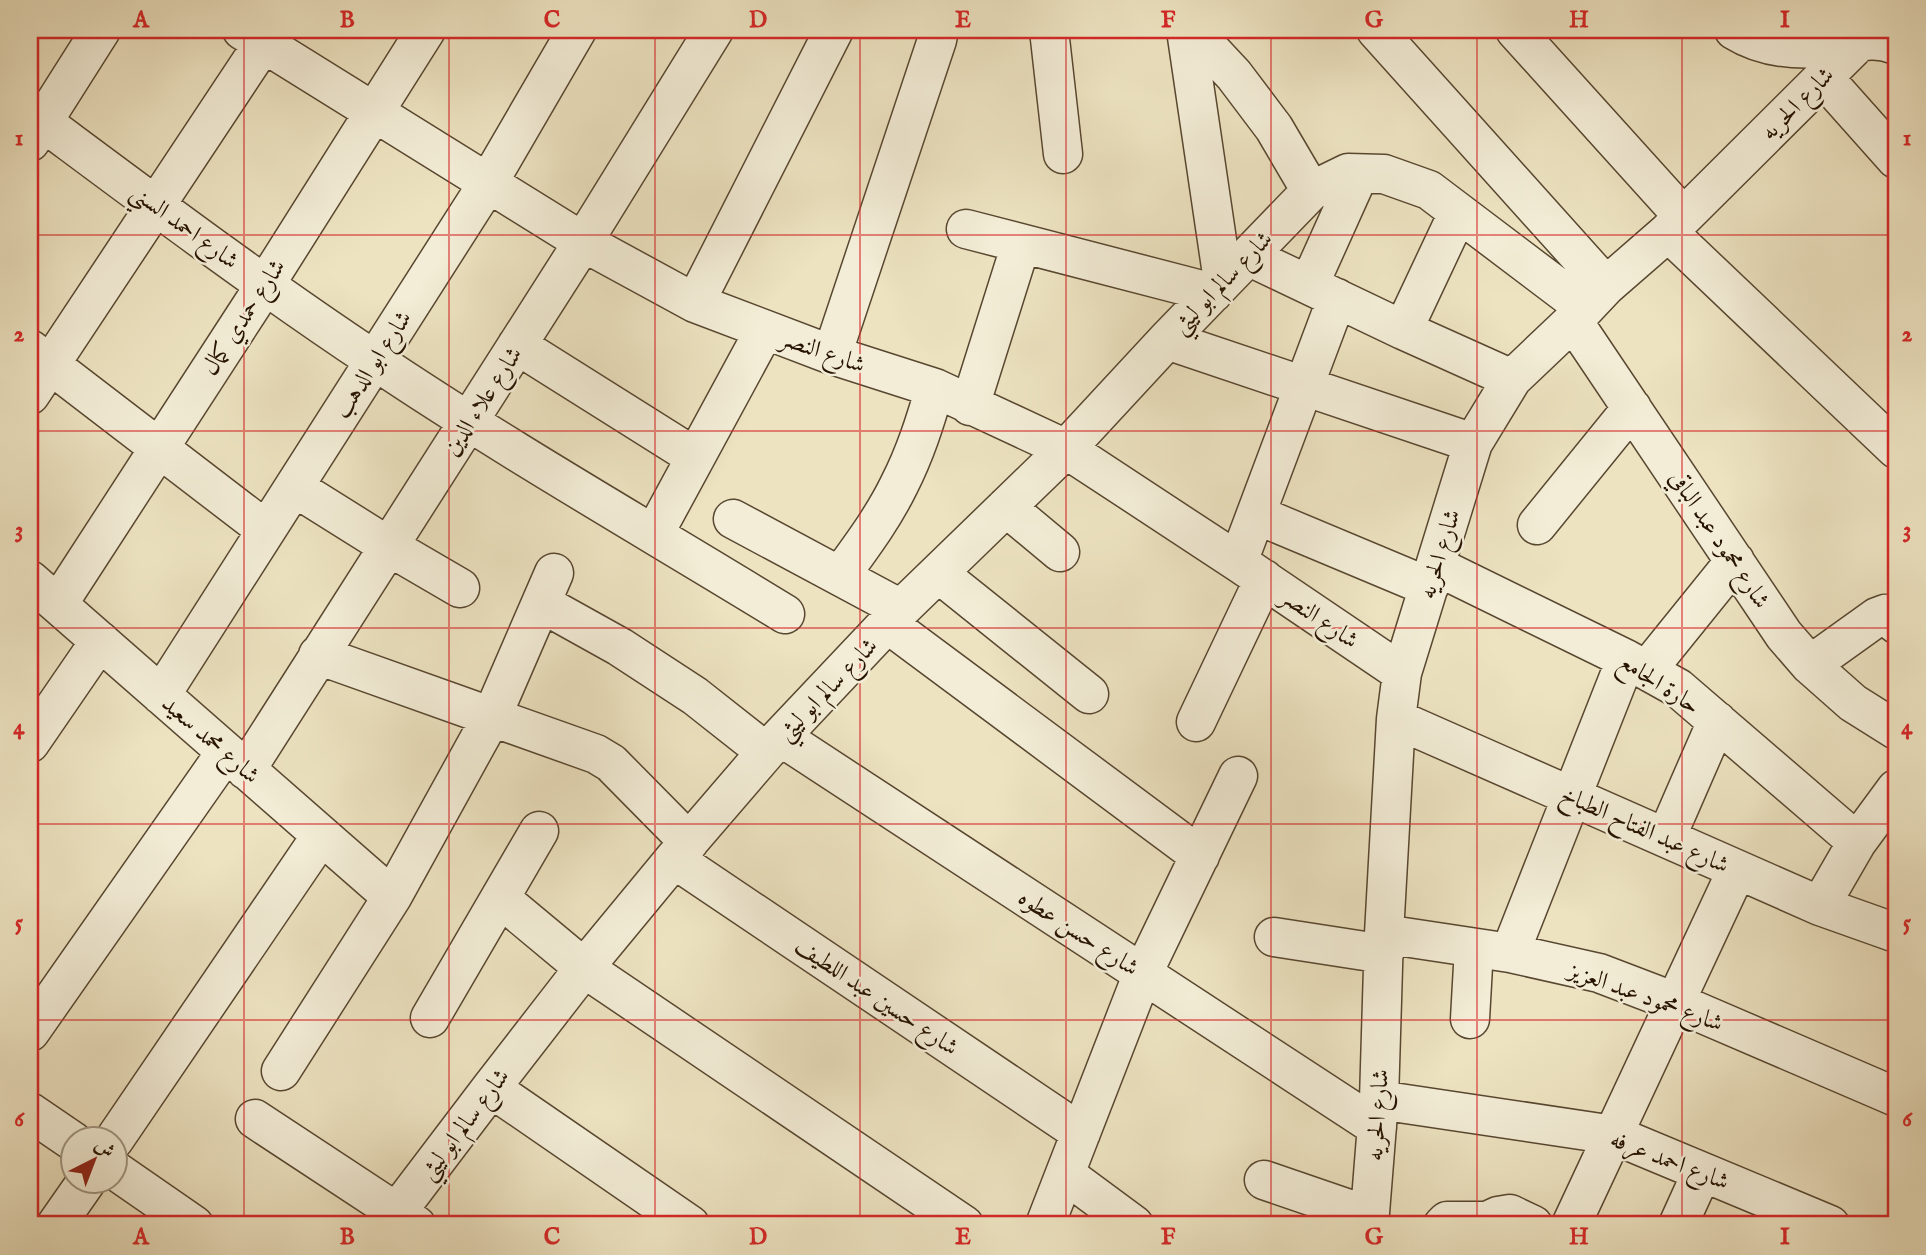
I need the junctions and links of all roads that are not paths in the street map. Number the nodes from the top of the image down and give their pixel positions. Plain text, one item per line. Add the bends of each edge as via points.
1 (101, 30) edge
2 (426, 30) edge
3 (577, 30) edge
4 (714, 30) edge
5 (834, 30) edge
6 (940, 30) edge
7 (1049, 30) edge
8 (1186, 30) edge
9 (1192, 30) edge
10 (1376, 30) edge
11 (1515, 30) edge
12 (1734, 30) edge
13 (259, 34) edge
14 (1879, 42) edge
15 (1823, 77) junction
16 (373, 111) junction
17 (36, 132) edge
18 (1063, 154) dead end
19 (1896, 159) edge
20 (1359, 174) junction
21 (488, 183) junction
22 (1311, 191) junction
23 (156, 205) junction
24 (1458, 213) junction
25 (1676, 224) junction
26 (966, 229) dead end
27 (583, 242) junction
28 (1021, 244) junction
29 (1228, 277) junction
30 (265, 285) junction
31 (1323, 292) junction
32 (695, 303) junction
33 (1588, 305) junction
34 (1403, 330) junction
35 (764, 331) junction
36 (1167, 340) junction
37 (517, 345) junction
38 (832, 355) junction
39 (375, 360) junction
40 (36, 370) edge
41 (1512, 379) junction
42 (1303, 386) junction
43 (935, 388) junction
44 (970, 405) junction
45 (1632, 408) junction
46 (469, 421) junction
47 (1473, 443) junction
48 (158, 447) junction
49 (1066, 449) junction
50 (1896, 449) edge
51 (695, 457) junction
52 (293, 486) junction
53 (1006, 507) junction
54 (1257, 515) junction
55 (733, 519) dead end
56 (1537, 525) dead end
57 (266, 530) junction
58 (654, 534) junction
59 (388, 546) junction
60 (1060, 552) dead end
61 (1735, 562) junction
62 (1251, 571) junction
63 (938, 573) junction
64 (840, 576) junction
65 (1433, 576) junction
66 (460, 589) dead end
67 (44, 592) edge
68 (785, 614) dead end
69 (895, 617) junction
70 (1896, 624) edge
71 (100, 641) junction
72 (318, 655) junction
73 (1637, 664) junction
74 (1810, 665) junction
75 (1402, 673) junction
76 (1089, 694) dead end
77 (161, 695) junction
78 (492, 716) junction
79 (1396, 719) junction
80 (1717, 720) junction
81 (1196, 722) dead end
82 (1896, 730) edge
83 (30, 743) edge
84 (773, 745) junction
85 (236, 761) junction
86 (1238, 776) dead end
87 (1896, 789) edge
88 (1571, 796) junction
89 (539, 831) dead end
90 (321, 836) junction
91 (1666, 838) junction
92 (1857, 842) junction
93 (681, 851) junction
94 (1200, 856) junction
95 (1737, 870) junction
96 (392, 897) junction
97 (500, 898) junction
98 (1820, 906) junction
99 (1896, 933) edge
100 (1274, 937) dead end
101 (1384, 944) junction
102 (1492, 951) junction
103 (584, 968) junction
104 (1143, 973) junction
105 (1675, 1002) junction
106 (430, 1018) dead end
107 (1469, 1019) dead end
108 (30, 1032) edge
109 (281, 1071) dead end
110 (491, 1088) junction
111 (1896, 1097) edge
112 (30, 1112) edge
113 (1378, 1114) junction
114 (255, 1119) dead end
115 (123, 1126) edge
116 (60, 1132) edge
117 (1081, 1133) junction
118 (1614, 1135) junction
119 (1702, 1172) junction
120 (1065, 1174) junction
121 (1264, 1180) dead end
122 (130, 1181) edge
123 (76, 1196) edge
124 (400, 1221) edge
125 (1369, 1221) edge
126 (1820, 1223) edge
127 (56, 1225) edge
128 (194, 1225) edge
129 (690, 1225) edge
130 (964, 1225) edge
131 (1045, 1225) edge
132 (1134, 1225) edge
133 (1443, 1225) edge
134 (1533, 1225) edge
135 (1571, 1225) edge
136 (1678, 1225) edge

1 - 17 street
2 - 16 street, شارع حمدي كمال
3 - 21 street, شارع ابو الدهب
4 - 27 street, شارع علاء الدين
5 - 32 street
6 - 38 street
7 - 18 street
8 - 29 street
9 - 22 street via 1274,128
10 - 33 street
11 - 25 street
12 - 14 street via 1767,44 1800,50
13 - 16 street, شارع النصر
13 - 23 street
14 - 15 street, شارع الحريه
15 - 19 street
15 - 25 street, شارع الحريه
16 - 21 street, شارع النصر
16 - 30 street, شارع حمدي كمال
17 - 23 street, شارع احمد السني
20 - 22 street, شارع سالم ابو ليثي via 1348,173
20 - 24 street via 1384,174 1429,190
20 - 31 street
21 - 27 street, شارع النصر
21 - 39 street, شارع ابو الدهب
22 - 29 street, شارع سالم ابو ليثي
23 - 30 street, شارع احمد السني
23 - 40 street
24 - 33 street
24 - 34 street
25 - 33 street, شارع الحريه
25 - 50 street
26 - 28 street
27 - 32 street, شارع النصر
27 - 37 street, شارع علاء الدين
28 - 29 street
28 - 44 street
29 - 31 street
29 - 36 street, شارع سالم ابو ليثي
30 - 39 street, شارع احمد السني
30 - 48 street, شارع حمدي كمال
31 - 34 street
31 - 42 street
32 - 35 street, شارع النصر
33 - 41 street, شارع الحريه
33 - 45 street, شارع محمود عبد الباقي
34 - 41 street
35 - 38 street, شارع النصر
35 - 51 street
36 - 42 street
36 - 49 street, شارع سالم ابو ليثي
37 - 46 street, شارع علاء الدين
37 - 51 street
38 - 43 street, شارع النصر
39 - 46 street, شارع احمد السني
39 - 52 street, شارع ابو الدهب
40 - 48 street
41 - 47 street, شارع الحريه
42 - 47 street
42 - 54 street
43 - 44 street, شارع النصر
43 - 64 street via 899,486
44 - 49 street, شارع النصر
45 - 56 street
45 - 61 street, شارع محمود عبد الباقي
46 - 58 street, شارع احمد السني
46 - 59 street, شارع علاء الدين
47 - 65 street, شارع الحريه
48 - 57 street
48 - 67 street, شارع حمدي كمال
49 - 53 street, شارع سالم ابو ليثي
49 - 62 street, شارع النصر
51 - 58 street
52 - 57 street, شارع ابو الدهب
52 - 59 street
53 - 60 street
53 - 63 street, شارع سالم ابو ليثي
54 - 62 street
54 - 65 street, حارة الجامع
55 - 64 street
57 - 77 street, شارع ابو الدهب
58 - 68 street, شارع احمد السني
59 - 66 street
59 - 72 street, شارع علاء الدين
61 - 73 street
61 - 74 street, شارع محمود عبد الباقي
62 - 75 street, شارع النصر
62 - 81 street
63 - 69 street, شارع سالم ابو ليثي
63 - 76 street
64 - 69 street
65 - 73 street, حارة الجامع
65 - 75 street, شارع الحريه
67 - 71 street, شارع محمد سعيد
69 - 84 street, شارع سالم ابو ليثي
69 - 94 street
70 - 74 street via 1885,614 1877,617
71 - 77 street, شارع محمد سعيد
71 - 83 street
72 - 78 street, شارع حسين عبد اللطيف
72 - 85 street, شارع علاء الدين
73 - 80 street, حارة الجامع via 1678,688
73 - 88 street
74 - 82 street, شارع محمود عبد الباقي via 1853,703
75 - 79 street, شارع الحريه
77 - 85 street, شارع محمد سعيد
78 - 84 street, شارع حسن عطوه via 548,588 620,647
78 - 93 street, شارع حسين عبد اللطيف via 611,763
78 - 96 street
79 - 88 street, شارع عبد الفتاح الطباخ
79 - 101 street, شارع الحريه
80 - 91 street
80 - 92 street, حارة الجامع
84 - 93 street, شارع سالم ابو ليثي
84 - 104 street, شارع حسن عطوه
85 - 90 street, شارع محمد سعيد
85 - 108 street, شارع علاء الدين
86 - 94 street
87 - 92 street
88 - 91 street, شارع عبد الفتاح الطباخ
88 - 102 street
89 - 97 street
90 - 96 street, شارع محمد سعيد
90 - 115 street
91 - 95 street, شارع عبد الفتاح الطباخ
92 - 98 street
93 - 103 street, شارع سالم ابو ليثي
93 - 117 street, شارع حسين عبد اللطيف
94 - 104 street
95 - 98 street, شارع عبد الفتاح الطباخ
95 - 105 street
96 - 109 street
97 - 103 street
97 - 106 street
98 - 99 street, شارع عبد الفتاح الطباخ
100 - 101 street, شارع محمود عبد العزيز
101 - 102 street, شارع محمود عبد العزيز
101 - 113 street, شارع الحريه
102 - 105 street, شارع محمود عبد العزيز via 1599,973
102 - 107 street
103 - 110 street, شارع سالم ابو ليثي
103 - 130 street
104 - 113 street, شارع حسن عطوه
104 - 117 street
105 - 111 street, شارع محمود عبد العزيز
105 - 118 street
110 - 124 street, شارع سالم ابو ليثي
110 - 129 street
112 - 116 street
113 - 118 street, شارع احمد عرفه
113 - 125 street, شارع الحريه
114 - 124 street
117 - 120 street
118 - 119 street, شارع احمد عرفه
118 - 135 street
119 - 126 street, شارع احمد عرفه
119 - 136 street
120 - 131 street
120 - 132 street
121 - 125 street
122 - 128 street
123 - 127 street
133 - 134 street via 1510,1214

